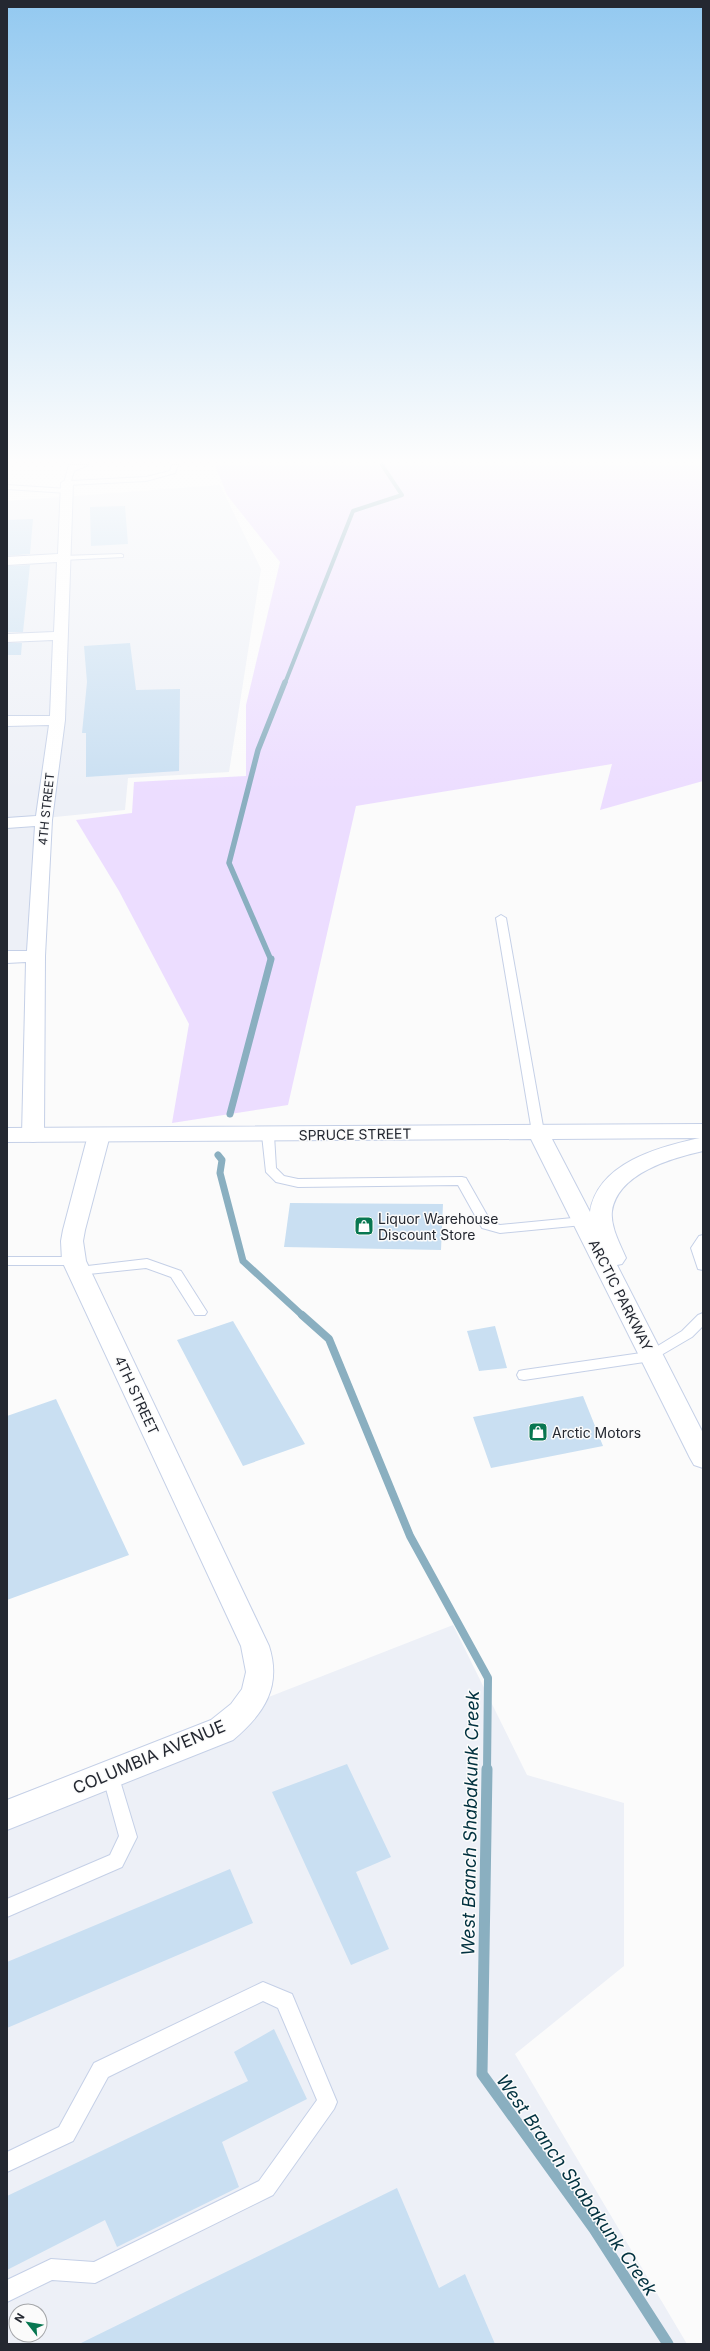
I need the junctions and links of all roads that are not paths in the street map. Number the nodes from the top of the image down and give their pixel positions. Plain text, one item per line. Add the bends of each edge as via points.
1 (62, 575) edge
2 (60, 636) junction
3 (7, 638) edge
4 (57, 720) junction
5 (7, 722) edge
6 (44, 820) junction
7 (7, 822) edge
8 (501, 918) dead end
9 (36, 956) junction
10 (7, 957) edge
11 (703, 1131) edge
12 (538, 1132) junction
13 (7, 1135) edge
14 (33, 1135) junction
15 (99, 1135) junction
16 (268, 1135) junction
17 (703, 1144) edge
18 (583, 1221) junction
19 (703, 1239) edge
20 (7, 1261) edge
21 (77, 1266) junction
22 (703, 1266) edge
23 (200, 1312) dead end
24 (703, 1318) edge
25 (651, 1356) junction
26 (524, 1375) dead end
27 (703, 1458) edge
28 (255, 1646) joint
29 (110, 1774) junction
30 (7, 1815) edge
31 (7, 1908) edge
32 (7, 2162) edge
33 (7, 2291) edge

1 - 2 street, 4TH STREET
2 - 3 street
2 - 4 street, 4TH STREET
4 - 5 street
4 - 6 street, 4TH STREET
6 - 7 street
6 - 9 street, 4TH STREET
8 - 12 lane
9 - 10 street
9 - 14 street, 4TH STREET
11 - 12 street, SPRUCE STREET
12 - 16 street, SPRUCE STREET
12 - 18 street, ARCTIC PARKWAY
13 - 14 street, SPRUCE STREET
14 - 15 street, SPRUCE STREET
15 - 16 street, SPRUCE STREET
15 - 21 street, 4TH STREET via 72,1241
16 - 18 lane via 270,1169 280,1180 298,1183 462,1181 486,1225 500,1229
17 - 25 street via 652,1158 630,1171 604,1199 601,1212 612,1254
18 - 25 street, ARCTIC PARKWAY
19 - 22 lane via 697,1248
20 - 21 lane
21 - 23 lane via 147,1263 176,1274
21 - 28 street, 4TH STREET
24 - 25 lane via 687,1334
25 - 26 lane
25 - 27 street, ARCTIC PARKWAY
28 - 29 street, COLUMBIA AVENUE via 261,1674 255,1696 242,1716 222,1730
29 - 30 street, COLUMBIA AVENUE
29 - 31 lane via 128,1837 116,1860
32 - 33 lane via 66,2134 101,2070 263,1991 285,2001 327,2102 266,2188 95,2273 51,2269

